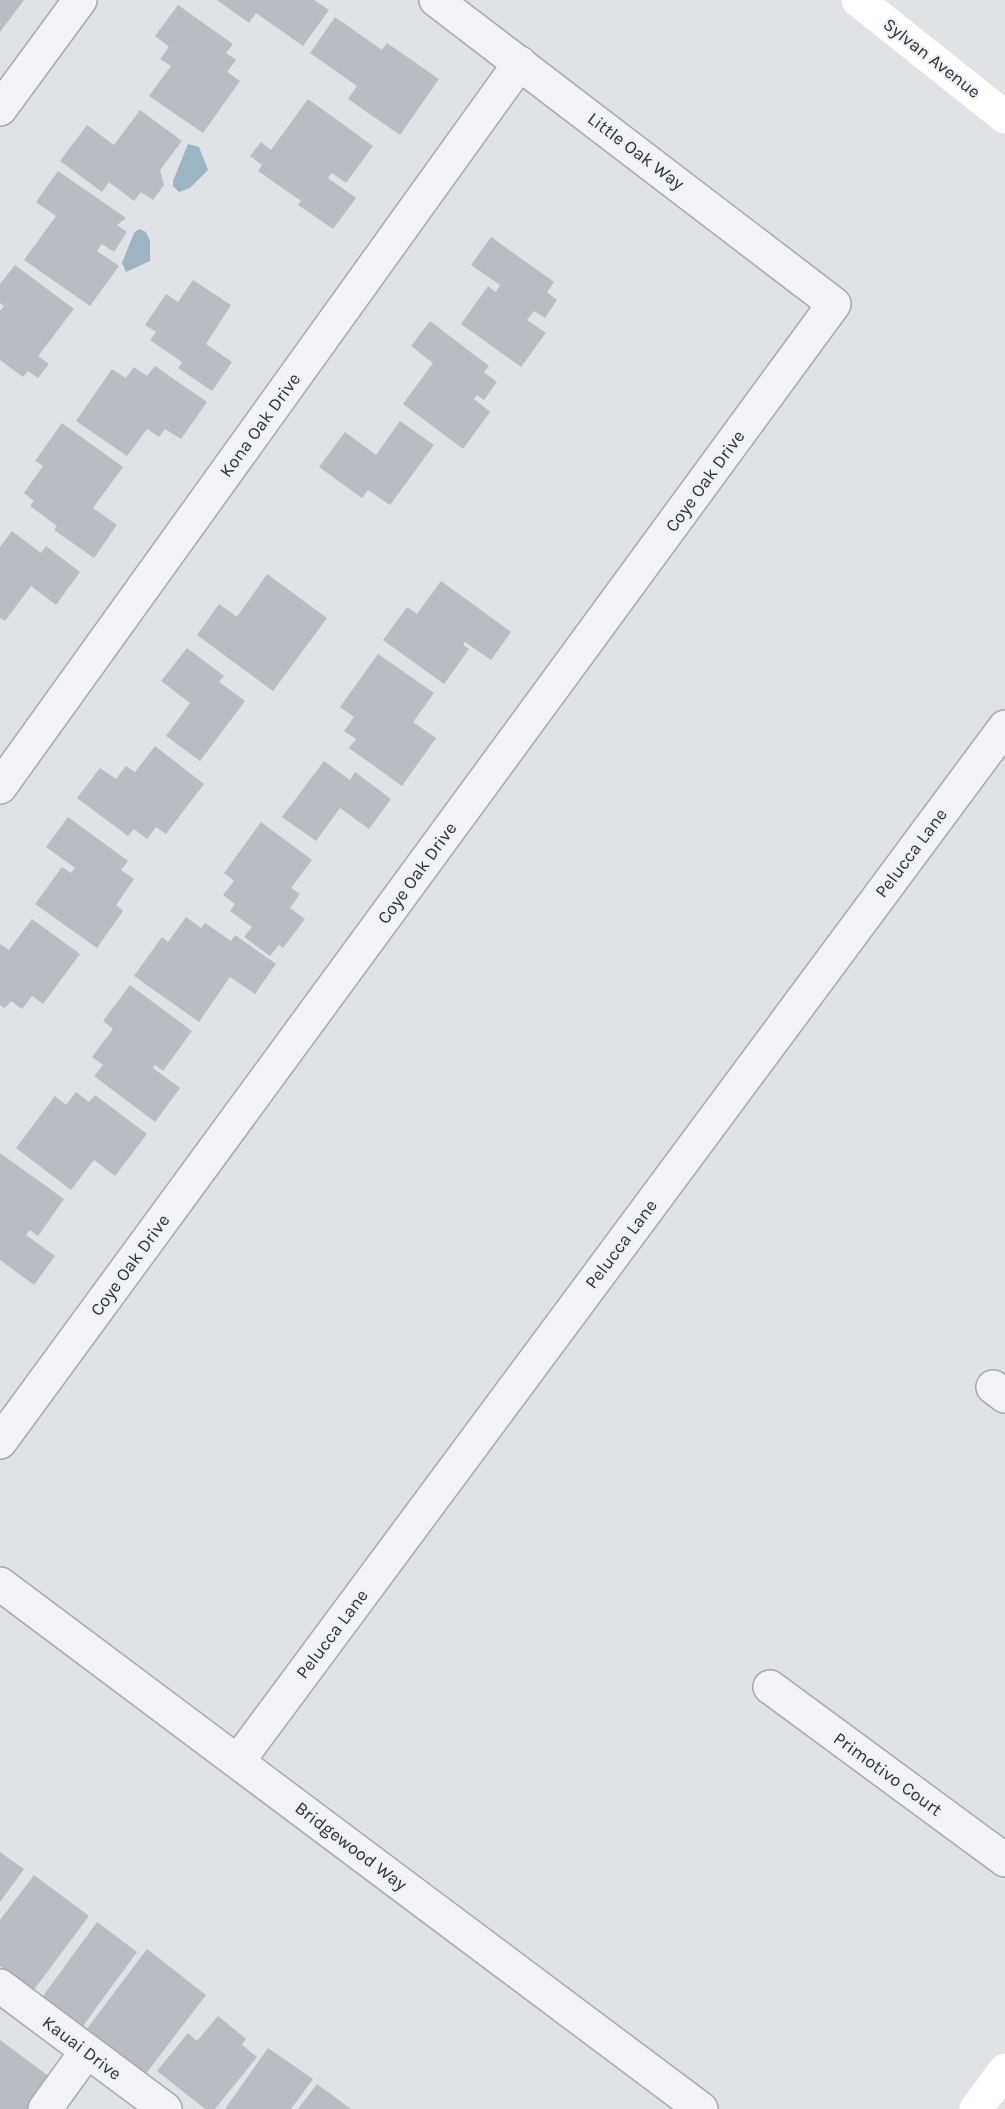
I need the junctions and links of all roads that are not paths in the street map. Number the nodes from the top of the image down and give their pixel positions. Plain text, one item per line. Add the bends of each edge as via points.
1 (80, 0) edge
2 (436, 0) edge
3 (858, 0) edge
4 (520, 63) junction
5 (0, 109) edge
6 (1005, 117) edge
7 (834, 304) joint
8 (1005, 727) edge
9 (0, 788) edge
10 (0, 1442) edge
11 (0, 1584) edge
12 (770, 1687) dead end
13 (238, 1761) junction
14 (1005, 1860) edge
15 (0, 1986) edge
16 (87, 2051) junction
17 (1005, 2070) edge
18 (45, 2109) edge
19 (165, 2109) edge
20 (701, 2109) edge
21 (976, 2109) edge

1 - 5 street
2 - 4 street, Little Oak Way
3 - 6 main road, Sylvan Avenue
4 - 7 street, Little Oak Way
4 - 9 street, Kona Oak Drive
7 - 10 street, Coye Oak Drive
8 - 13 street, Pelucca Lane
11 - 13 street, Bridgewood Way
12 - 14 street, Primotivo Court
13 - 20 street, Bridgewood Way
15 - 16 street, Kauai Drive
16 - 18 street
16 - 19 street, Kauai Drive
17 - 21 main road

